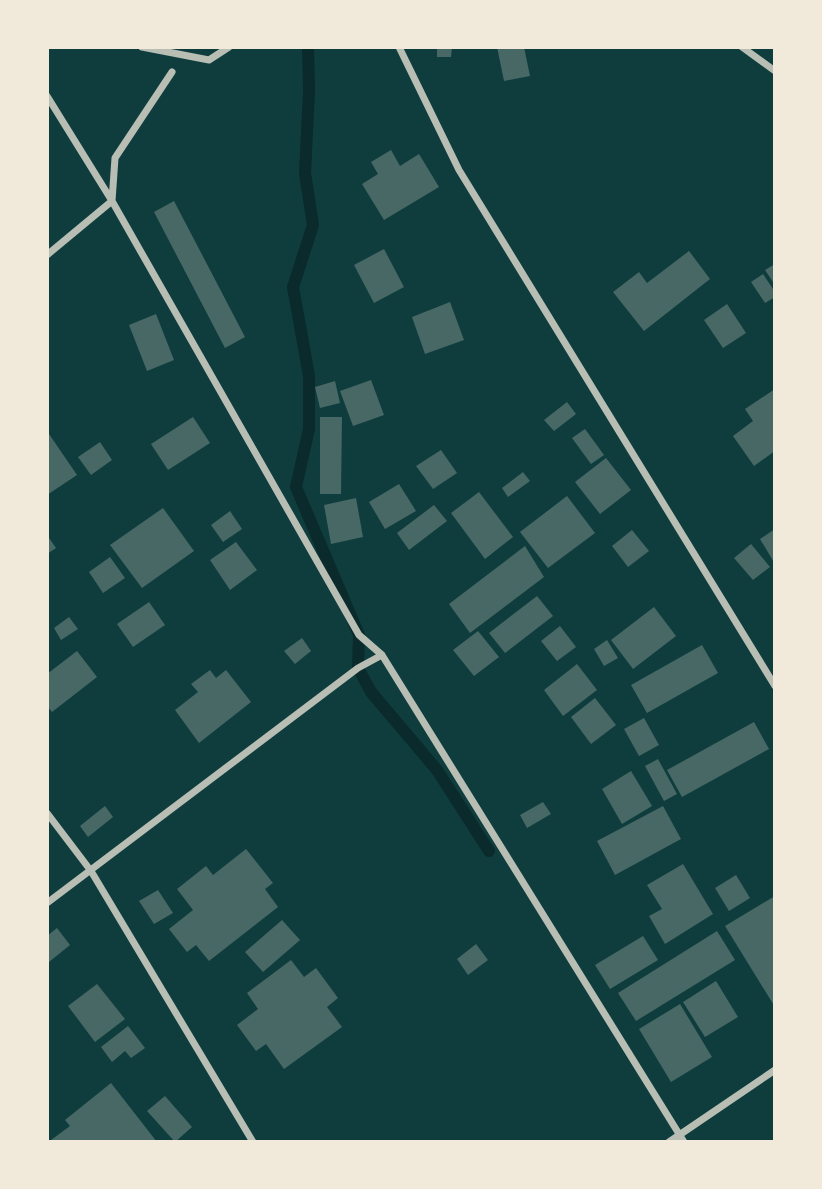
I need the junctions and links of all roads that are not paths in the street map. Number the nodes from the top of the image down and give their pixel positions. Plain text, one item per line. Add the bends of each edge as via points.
1 (142, 47) edge
2 (229, 47) edge
3 (399, 47) edge
4 (742, 47) edge
5 (775, 71) edge
6 (173, 72) dead end
7 (47, 96) edge
8 (112, 201) junction
9 (47, 256) edge
10 (382, 655) junction
11 (775, 686) edge
12 (47, 813) edge
13 (91, 871) junction
14 (47, 903) edge
15 (775, 1070) edge
16 (679, 1134) junction
17 (253, 1142) edge
18 (668, 1142) edge
19 (684, 1142) edge

1 - 2 street via 209,60
3 - 11 street via 460,170
4 - 5 street
6 - 8 street via 115,158
7 - 8 street
8 - 9 street
8 - 10 street via 359,635
10 - 13 street via 358,668
10 - 16 street
12 - 13 street
13 - 14 street
13 - 17 street
15 - 16 street
16 - 18 street
16 - 19 street

